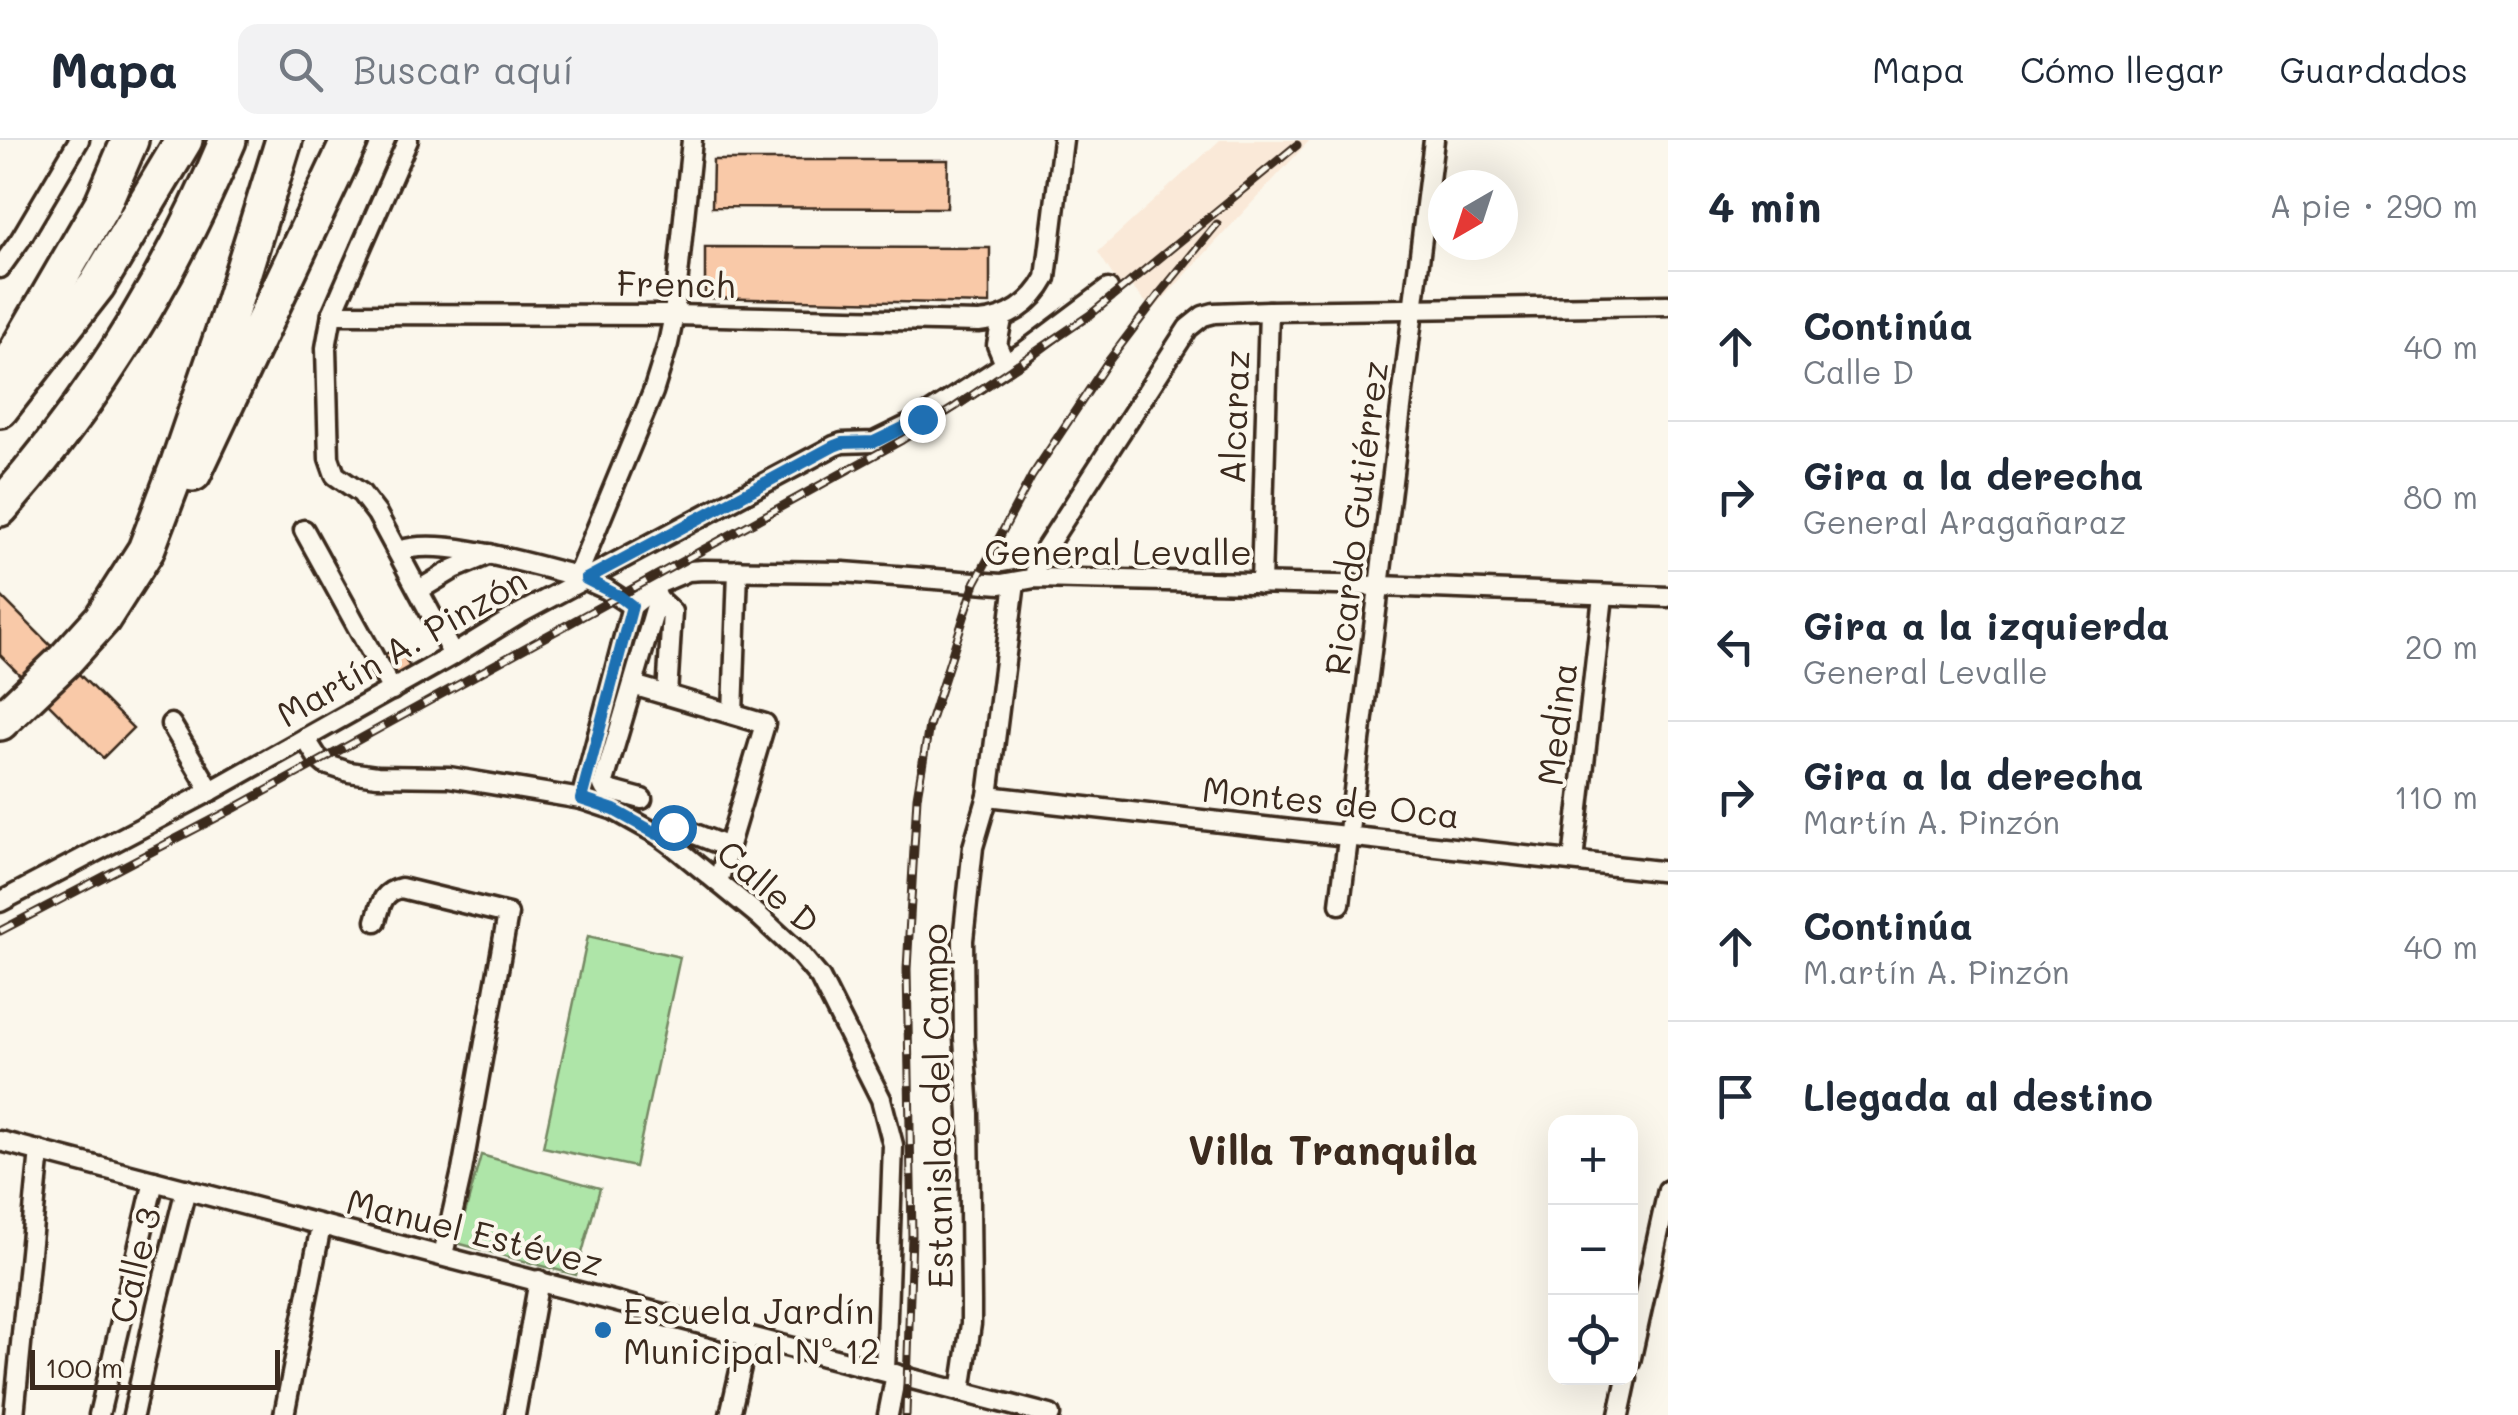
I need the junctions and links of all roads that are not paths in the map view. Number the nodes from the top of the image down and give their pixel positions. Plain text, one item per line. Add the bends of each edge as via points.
1 (79, 140) edge
2 (130, 140) edge
3 (184, 140) edge
4 (228, 140) edge
5 (284, 140) edge
6 (350, 140) edge
7 (408, 140) edge
8 (692, 140) edge
9 (1064, 140) edge
10 (1434, 140) edge
11 (0, 268) edge
12 (1108, 289) dead end
13 (1668, 305) edge
14 (1414, 308) junction
15 (1269, 311) junction
16 (332, 314) junction
17 (674, 315) junction
18 (1009, 315) junction
19 (1005, 364) junction
20 (0, 381) edge
21 (0, 409) edge
22 (0, 508) edge
23 (304, 530) dead end
24 (146, 550) junction
25 (398, 552) junction
26 (490, 554) junction
27 (738, 570) junction
28 (582, 578) junction
29 (1034, 578) junction
30 (1016, 582) junction
31 (1262, 584) junction
32 (1380, 586) junction
33 (419, 590) junction
34 (656, 594) junction
35 (1603, 596) junction
36 (1668, 597) edge
37 (632, 606) junction
38 (453, 655) junction
39 (633, 685) junction
40 (392, 690) junction
41 (668, 695) junction
42 (733, 714) junction
43 (0, 722) edge
44 (171, 724) dead end
45 (305, 738) junction
46 (211, 790) junction
47 (988, 796) junction
48 (581, 799) junction
49 (642, 799) dead end
50 (657, 834) junction
51 (1348, 836) junction
52 (728, 846) junction
53 (1573, 861) junction
54 (1668, 872) edge
55 (718, 882) junction
56 (0, 902) edge
57 (1340, 904) dead end
58 (376, 921) dead end
59 (0, 1141) edge
60 (40, 1151) junction
61 (154, 1181) junction
62 (186, 1189) junction
63 (1668, 1190) edge
64 (321, 1226) junction
65 (443, 1255) junction
66 (539, 1280) junction
67 (1638, 1326) edge
68 (748, 1336) junction
69 (891, 1372) junction
70 (1625, 1385) edge
71 (961, 1392) junction
72 (14, 1415) edge
73 (99, 1415) edge
74 (133, 1415) edge
75 (284, 1415) edge
76 (514, 1415) edge
77 (730, 1415) edge
78 (888, 1415) edge
79 (1050, 1415) edge
80 (1619, 1415) edge

1 - 11 street
2 - 20 highway via 103,204
3 - 21 highway via 97,284
4 - 22 highway via 149,301 92,392
5 - 24 highway
6 - 24 highway via 205,450
7 - 16 street
8 - 17 street
9 - 18 street via 1046,278
10 - 14 street, Ricardo Gutiérrez
12 - 19 street, Martín A. Pinzón
13 - 14 street
14 - 15 street
14 - 32 street, Ricardo Gutiérrez
15 - 29 street via 1214,313 1188,328 1036,563
15 - 31 street, Alcaraz
16 - 17 street, French
16 - 25 street via 326,348 328,458 335,475 377,514
17 - 18 street, French via 979,322
17 - 28 street via 653,392
18 - 19 street via 997,345
19 - 28 street, Martín A. Pinzón via 892,435 834,446
23 - 40 street
24 - 43 highway via 102,618
25 - 26 street
25 - 33 street
26 - 28 street
26 - 33 street
27 - 30 street, General Levalle
27 - 34 street, General Levalle via 688,571 660,583
27 - 42 street
28 - 37 street
28 - 38 street, Martín A. Pinzón
29 - 30 street, General Levalle
29 - 31 street, General Levalle
30 - 47 street, Estanislao del Campo
31 - 32 street, General Levalle
32 - 35 street, General Levalle
32 - 51 street, Ricardo Gutiérrez
33 - 38 street
34 - 37 street, General Levalle
34 - 39 street
34 - 41 street via 672,612
35 - 36 street, General Levalle
35 - 53 street, Medina
37 - 48 street
38 - 40 street, Martín A. Pinzón
39 - 41 street
39 - 49 street via 604,785
40 - 45 street, Martín A. Pinzón
41 - 42 street
42 - 52 street via 764,724
44 - 46 street
45 - 46 street, Martín A. Pinzón
45 - 48 street, Calle D via 325,764 361,775 448,777
46 - 56 street, Martín A. Pinzón
47 - 51 street, Montes de Oca
47 - 71 street, Estanislao del Campo via 973,848 962,940 971,1324
48 - 50 street, Calle D
50 - 52 street via 676,827
50 - 55 street, Calle D
51 - 53 street, Montes de Oca
51 - 57 street, Ricardo Gutiérrez
52 - 55 street
53 - 54 street, Montes de Oca
55 - 69 street, Calle D via 820,978 881,1100 892,1144
58 - 65 street via 384,894 401,888 508,914
59 - 60 street, Manuel Estévez
60 - 61 street, Manuel Estévez
60 - 72 street
61 - 62 street, Manuel Estévez
61 - 73 street
62 - 64 street, Manuel Estévez
62 - 74 street, Calle 3
63 - 67 street
64 - 65 street, Manuel Estévez
64 - 75 street
65 - 66 street, Manuel Estévez
66 - 68 street, Manuel Estévez
66 - 76 street
68 - 69 street, Manuel Estévez
68 - 77 street
69 - 71 street, Manuel Estévez
69 - 78 street, Calle D
70 - 80 street
71 - 79 street, Manuel Estévez

